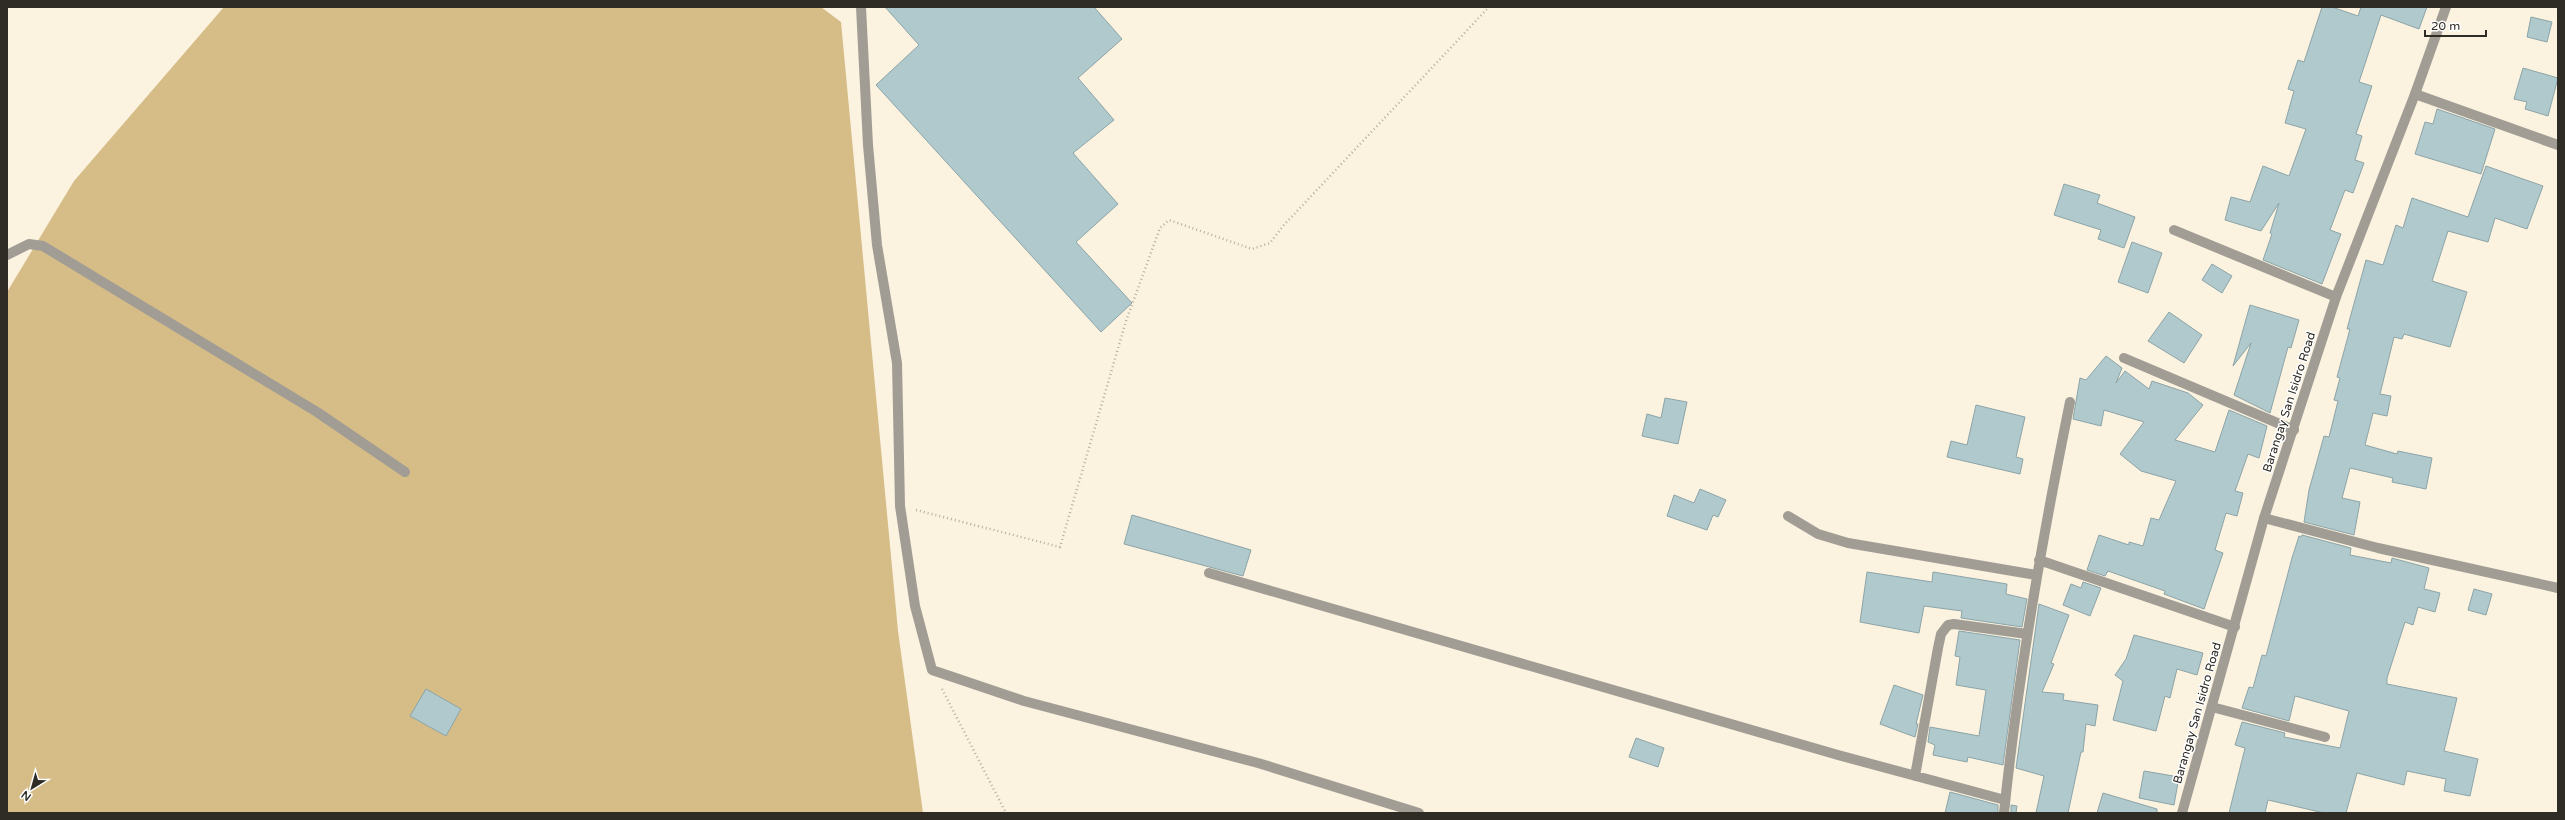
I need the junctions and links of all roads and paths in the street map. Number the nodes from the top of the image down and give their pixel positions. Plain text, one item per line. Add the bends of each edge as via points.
1 (861, 7) edge
2 (1489, 7) edge
3 (2446, 7) edge
4 (2415, 94) junction
5 (2558, 145) edge
6 (2174, 230) dead end
7 (7, 255) edge
8 (2336, 298) junction
9 (2124, 358) dead end
10 (2070, 402) dead end
11 (2294, 430) junction
12 (405, 472) dead end
13 (900, 506) junction
14 (1788, 516) dead end
15 (2264, 518) junction
16 (2039, 560) junction
17 (1209, 573) dead end
18 (2036, 575) junction
19 (2558, 588) edge
20 (2235, 627) junction
21 (2027, 634) junction
22 (932, 670) junction
23 (2212, 707) junction
24 (2325, 737) dead end
25 (1915, 776) junction
26 (2005, 800) junction
27 (1006, 813) edge
28 (1419, 813) edge
29 (2004, 813) edge
30 (2182, 813) edge

1 - 13 street via 868,145 877,245 897,363
2 - 13 path via 1283,226 1270,243 1252,249 1169,220 1160,228 1126,321 1060,547
3 - 4 street, Barangay San Isidro Road
4 - 5 street
4 - 8 street, Barangay San Isidro Road
6 - 8 street
7 - 12 street via 30,244 43,246 317,412
8 - 11 street, Barangay San Isidro Road
9 - 11 street
10 - 16 street
11 - 15 street, Barangay San Isidro Road
13 - 22 street via 915,606
14 - 18 street via 1818,534 1848,543
15 - 19 street via 2378,548
15 - 20 street, Barangay San Isidro Road
16 - 18 street
16 - 20 street
17 - 25 street
18 - 21 street
20 - 23 street, Barangay San Isidro Road
21 - 25 street via 1954,624 1943,630
21 - 26 street
22 - 27 path
22 - 28 street via 1024,701 1258,763
23 - 24 street
23 - 30 street, Barangay San Isidro Road
25 - 26 street
26 - 29 street

